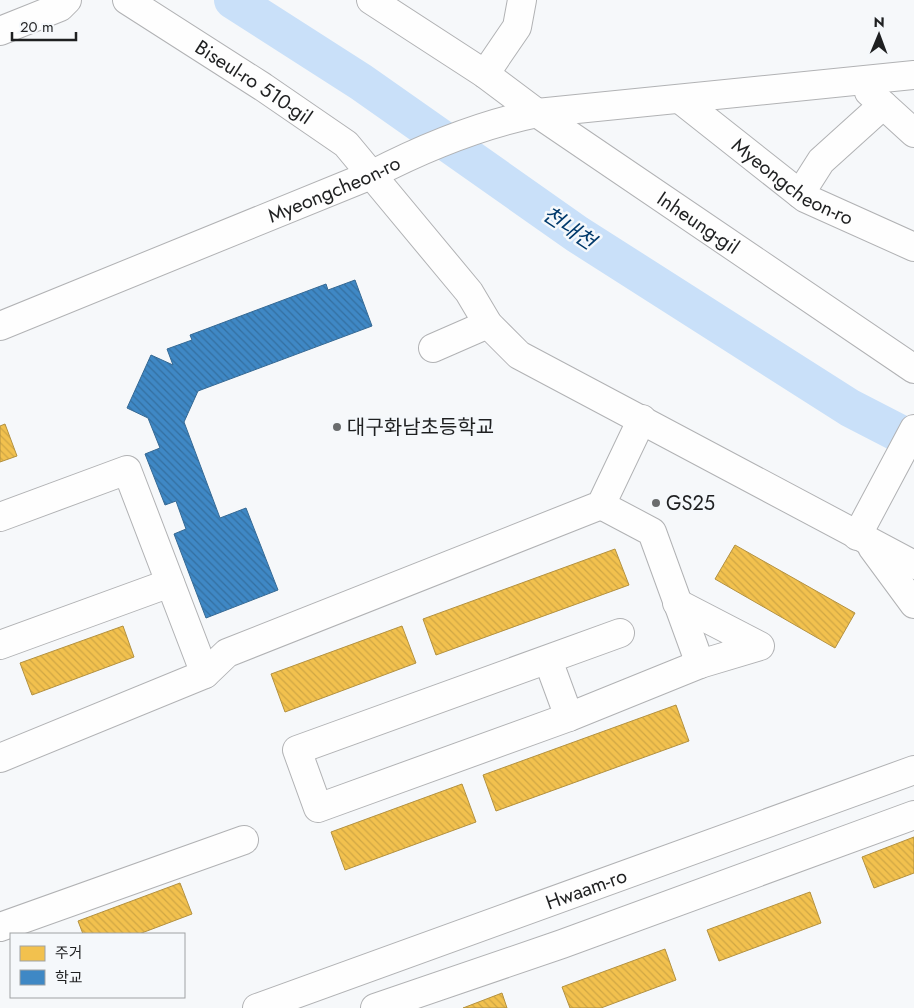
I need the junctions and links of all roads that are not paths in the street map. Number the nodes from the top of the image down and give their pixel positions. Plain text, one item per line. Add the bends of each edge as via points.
1 (67, 0) edge
2 (127, 0) edge
3 (371, 0) edge
4 (522, 0) edge
5 (0, 31) edge
6 (485, 74) junction
7 (914, 75) edge
8 (857, 81) junction
9 (681, 100) junction
10 (883, 105) junction
11 (537, 113) junction
12 (914, 133) edge
13 (371, 175) junction
14 (800, 194) junction
15 (914, 247) edge
16 (488, 324) junction
17 (0, 326) edge
18 (433, 348) dead end
19 (914, 369) edge
20 (642, 419) junction
21 (914, 429) edge
22 (601, 505) junction
23 (0, 517) edge
24 (862, 539) junction
25 (914, 565) edge
26 (914, 578) edge
27 (170, 583) junction
28 (677, 603) junction
29 (914, 604) edge
30 (620, 633) dead end
31 (0, 646) edge
32 (548, 660) junction
33 (700, 664) junction
34 (205, 674) junction
35 (569, 717) junction
36 (0, 758) edge
37 (911, 769) edge
38 (914, 816) edge
39 (244, 840) dead end
40 (0, 927) edge
41 (257, 1008) edge
42 (375, 1008) edge

1 - 5 street via 60,6
2 - 13 street, Biseul-ro 510-gil via 346,144
3 - 6 street, Inheung-gil
4 - 6 street via 517,27
6 - 11 street, Inheung-gil
7 - 8 street, Myeongcheon-ro
8 - 9 street, Myeongcheon-ro
8 - 10 street
9 - 11 street, Myeongcheon-ro
9 - 14 street, Myeongcheon-ro
10 - 12 street
10 - 14 street via 821,161
11 - 13 street, Myeongcheon-ro via 505,120 406,157
11 - 19 street, Inheung-gil
13 - 16 street, Biseul-ro 510-gil via 470,292
13 - 17 street, Myeongcheon-ro
14 - 15 street, Myeongcheon-ro
16 - 18 street
16 - 20 street, Biseul-ro 510-gil via 519,355
20 - 22 street
20 - 24 street, Biseul-ro 510-gil
21 - 24 street
22 - 28 street via 652,532
22 - 34 street via 227,653
23 - 27 street via 127,470
24 - 25 street
24 - 26 street
24 - 29 street
27 - 31 street
27 - 34 street
28 - 33 street
28 - 33 street via 760,646
30 - 32 street
32 - 35 street
32 - 35 street via 297,750 312,792 318,808
33 - 35 street
34 - 36 street
37 - 41 street, Hwaam-ro
38 - 42 street
39 - 40 street

